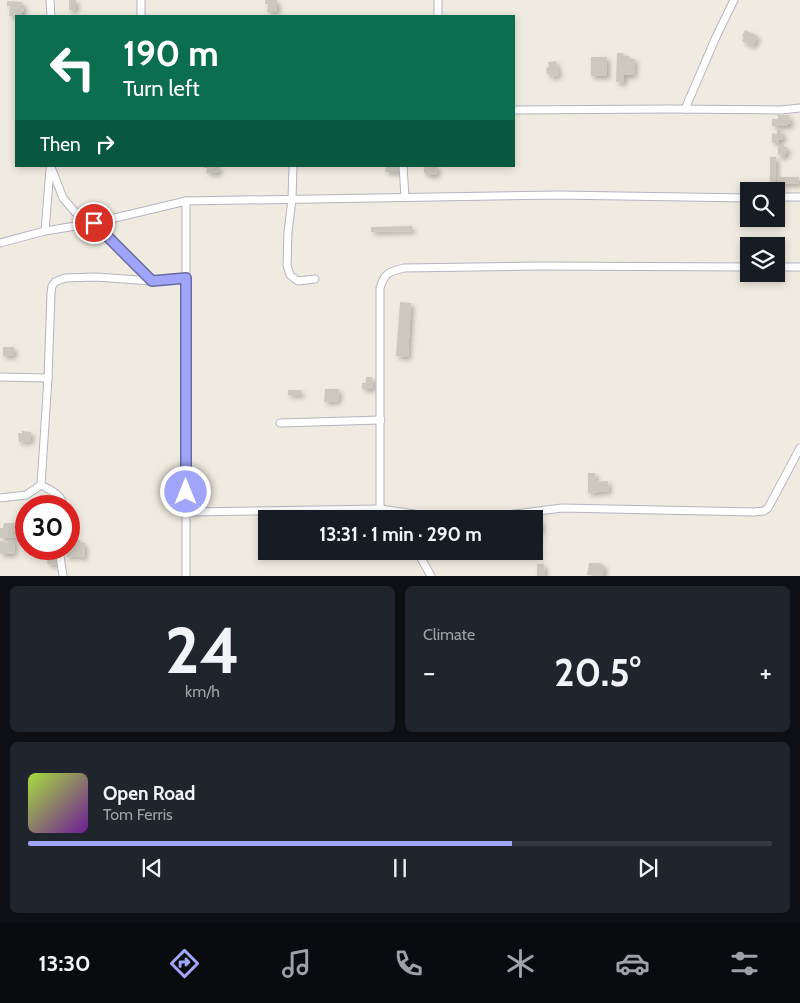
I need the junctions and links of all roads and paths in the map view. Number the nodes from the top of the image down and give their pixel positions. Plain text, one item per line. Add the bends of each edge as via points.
1 (50, 0) edge
2 (141, 0) edge
3 (438, 0) edge
4 (734, 0) edge
5 (50, 15) edge
6 (141, 15) edge
7 (438, 15) edge
8 (800, 108) edge
9 (685, 109) junction
10 (515, 110) edge
11 (51, 167) edge
12 (51, 167) edge
13 (293, 167) edge
14 (403, 167) edge
15 (404, 197) junction
16 (785, 197) edge
17 (800, 197) edge
18 (740, 198) edge
19 (292, 199) junction
20 (186, 201) junction
21 (94, 223) junction
22 (46, 231) junction
23 (0, 243) edge
24 (740, 267) edge
25 (785, 267) edge
26 (800, 267) edge
27 (186, 278) junction
28 (315, 279) dead end
29 (152, 281) junction
30 (0, 377) edge
31 (48, 378) junction
32 (381, 420) junction
33 (280, 423) dead end
34 (800, 448) edge
35 (40, 485) junction
36 (59, 495) edge
37 (0, 498) edge
38 (380, 509) junction
39 (386, 510) edge
40 (543, 510) edge
41 (186, 512) junction
42 (61, 560) edge
43 (421, 560) edge
44 (63, 576) edge
45 (186, 576) edge
46 (431, 576) edge

1 - 5 street
2 - 6 street
3 - 7 street
4 - 9 street
8 - 9 street
9 - 10 street
11 - 21 street via 63,198 75,212
12 - 22 street
13 - 19 street
14 - 15 street
15 - 18 street
15 - 19 street
16 - 17 street
19 - 20 street
19 - 28 street via 287,266 290,275 298,281
20 - 21 street
20 - 27 street
21 - 22 street
21 - 29 street
22 - 23 street
24 - 32 street via 539,266 404,268 389,272 380,288
25 - 26 street
27 - 29 street
27 - 41 street
29 - 31 street via 96,277 65,278 55,282 51,294
30 - 31 street
31 - 35 street
32 - 33 street
32 - 38 street
34 - 40 street via 764,511
35 - 36 street
35 - 37 street via 26,495
38 - 39 street
38 - 41 street
41 - 45 street
42 - 44 street
43 - 46 street

